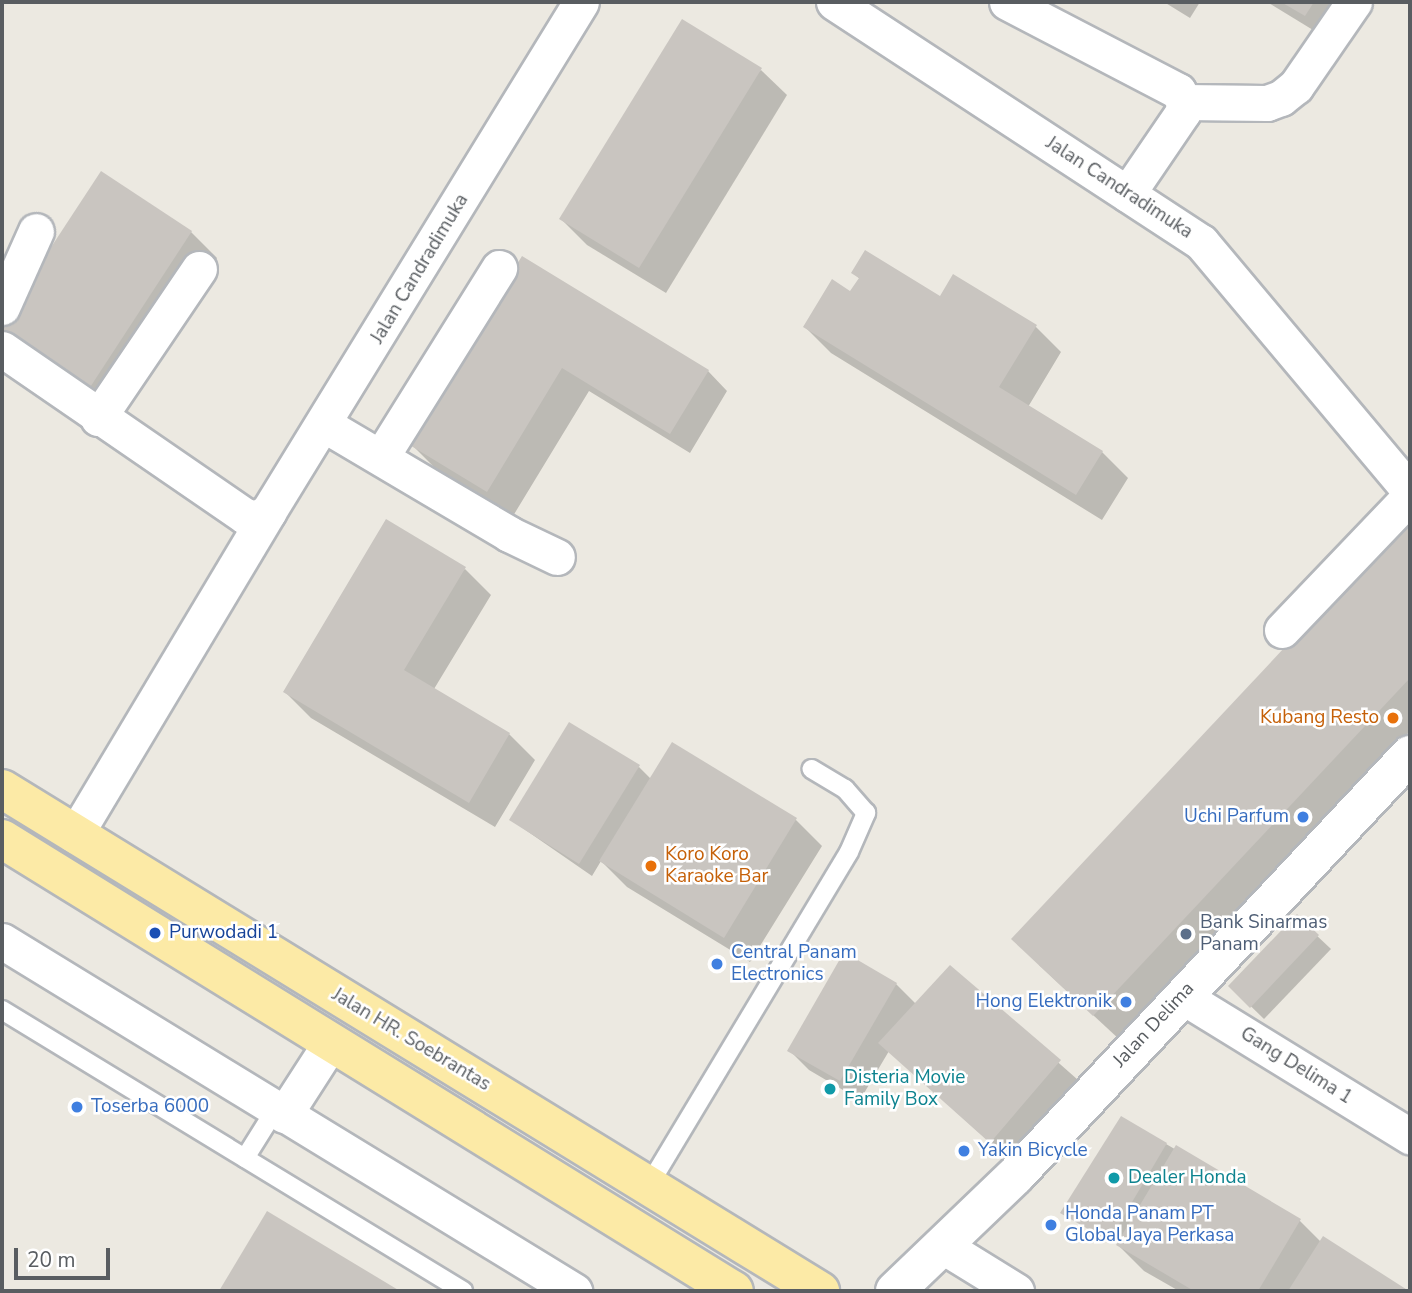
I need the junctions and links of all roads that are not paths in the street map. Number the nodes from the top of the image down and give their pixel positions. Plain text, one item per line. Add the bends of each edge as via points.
1 (581, 2) edge
2 (834, 2) edge
3 (1007, 2) edge
4 (1354, 2) edge
5 (1184, 102) junction
6 (1127, 194) junction
7 (36, 231) dead end
8 (499, 268) dead end
9 (199, 269) dead end
10 (2, 307) edge
11 (2, 349) edge
12 (98, 418) junction
13 (325, 425) junction
14 (380, 457) junction
15 (1410, 493) edge
16 (256, 514) junction
17 (556, 557) dead end
18 (1282, 630) dead end
19 (1410, 755) edge
20 (812, 769) dead end
21 (2, 789) edge
22 (75, 835) junction
23 (2, 839) edge
24 (2, 941) edge
25 (1182, 996) junction
26 (2, 1010) edge
27 (331, 1042) junction
28 (279, 1112) junction
29 (1410, 1136) edge
30 (245, 1158) junction
31 (649, 1185) junction
32 (943, 1246) junction
33 (570, 1290) edge
34 (463, 1291) edge
35 (734, 1291) edge
36 (820, 1291) edge
37 (895, 1291) edge
38 (1016, 1291) edge

1 - 13 street, Jalan Candradimuka
2 - 6 street, Jalan Candradimuka
3 - 5 street via 1178,91
4 - 5 street via 1296,86 1281,98 1267,103
5 - 6 street via 1183,112
6 - 15 street, Jalan Candradimuka via 1201,243
7 - 10 street
8 - 14 street
9 - 12 street
11 - 12 street
12 - 16 street
13 - 14 street
13 - 16 street, Jalan Candradimuka
14 - 17 street
15 - 18 street
16 - 22 street, Jalan Candradimuka
19 - 25 main road, Jalan Delima
20 - 31 lane via 845,789 866,813 849,852
21 - 22 main road, Jalan HR. Soebrantas
22 - 31 main road, Jalan HR. Soebrantas
23 - 27 main road
24 - 28 street
25 - 29 street, Gang Delima 1
25 - 32 main road, Jalan Delima via 1016,1175
26 - 30 lane
27 - 28 street
27 - 35 main road
28 - 30 lane
28 - 33 street
30 - 34 lane
31 - 36 main road, Jalan HR. Soebrantas
32 - 37 main road, Jalan Delima
32 - 38 street

